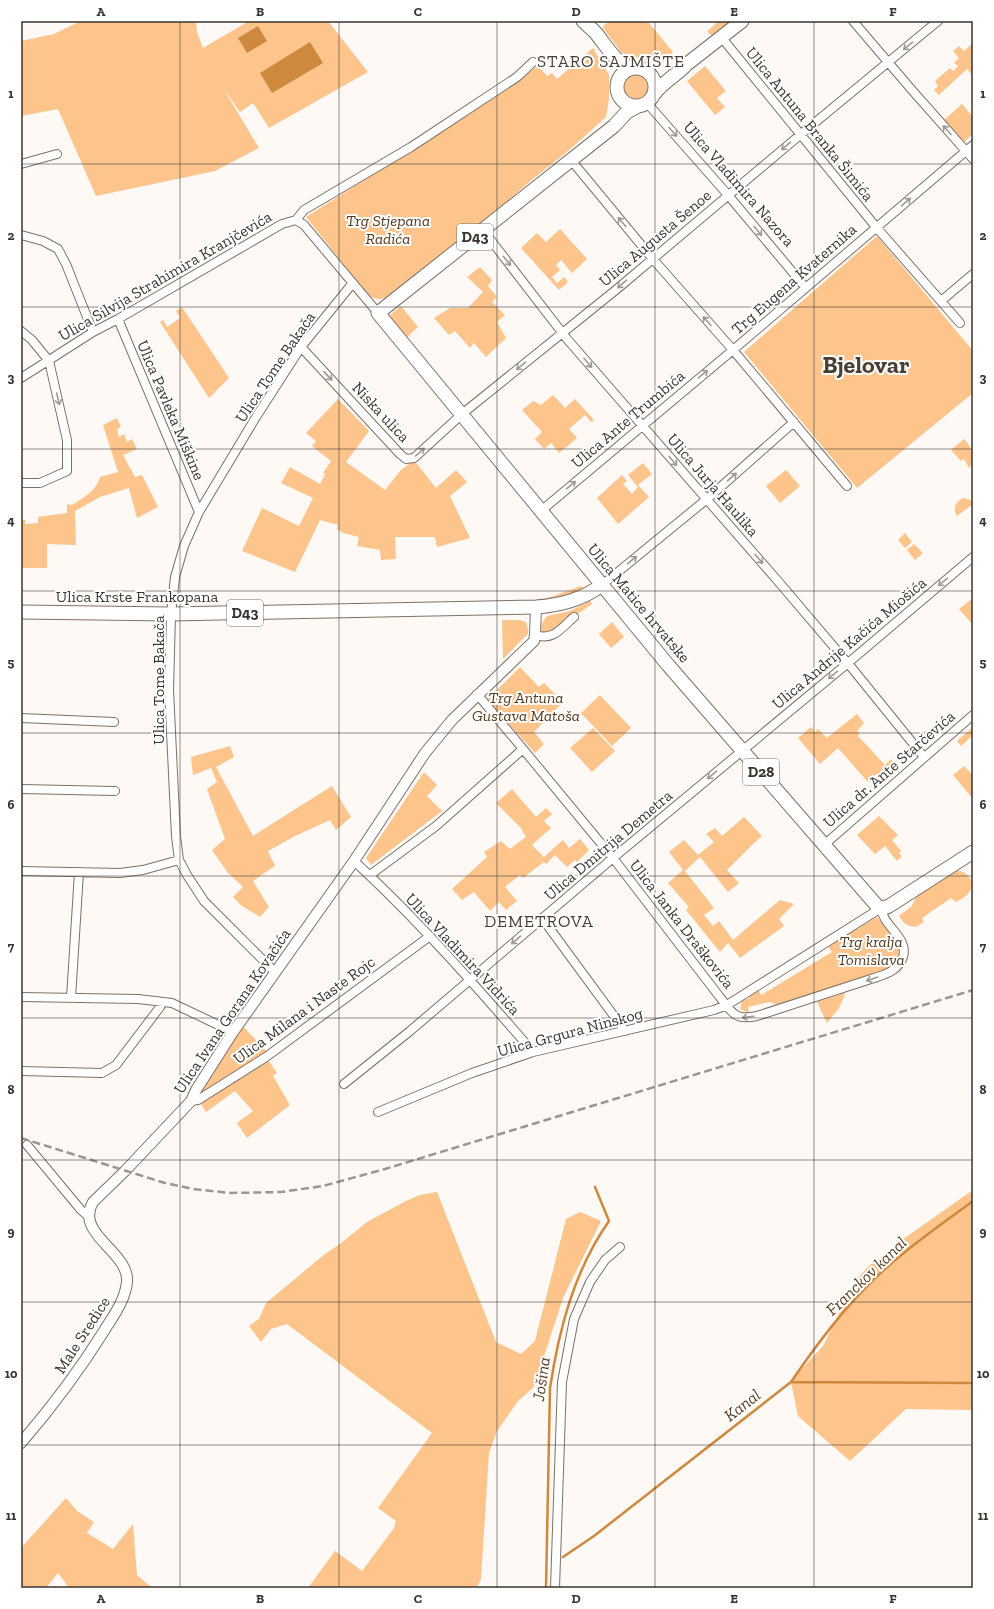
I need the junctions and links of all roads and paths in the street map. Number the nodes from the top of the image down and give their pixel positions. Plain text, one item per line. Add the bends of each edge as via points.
1 (742, 21) edge
2 (853, 21) edge
3 (938, 21) edge
4 (587, 22) edge
5 (722, 38) junction
6 (533, 62) dead end
7 (888, 62) junction
8 (687, 64) junction
9 (633, 68) junction
10 (649, 72) junction
11 (617, 81) junction
12 (619, 97) junction
13 (646, 101) junction
14 (603, 134) junction
15 (800, 134) junction
16 (973, 145) edge
17 (966, 151) junction
18 (57, 154) dead end
19 (973, 158) edge
20 (571, 160) junction
21 (21, 164) edge
22 (728, 195) junction
23 (296, 220) junction
24 (876, 227) junction
25 (483, 230) junction
26 (21, 235) edge
27 (652, 258) junction
28 (973, 274) edge
29 (352, 284) junction
30 (805, 287) junction
31 (941, 301) junction
32 (378, 313) junction
33 (118, 319) junction
34 (960, 322) dead end
35 (21, 331) edge
36 (93, 332) junction
37 (562, 333) junction
38 (302, 347) junction
39 (733, 350) junction
40 (49, 361) junction
41 (21, 378) edge
42 (462, 414) junction
43 (794, 422) junction
44 (642, 425) junction
45 (21, 483) edge
46 (847, 486) dead end
47 (707, 499) junction
48 (542, 510) junction
49 (199, 512) junction
50 (973, 557) edge
51 (602, 585) junction
52 (536, 607) junction
53 (21, 612) edge
54 (170, 614) junction
55 (574, 617) dead end
56 (536, 635) junction
57 (848, 664) junction
58 (477, 694) junction
59 (973, 715) edge
60 (21, 718) edge
61 (114, 722) dead end
62 (523, 749) junction
63 (742, 751) junction
64 (924, 757) junction
65 (21, 789) edge
66 (115, 791) dead end
67 (824, 845) junction
68 (973, 852) edge
69 (613, 858) junction
70 (179, 860) junction
71 (354, 861) junction
72 (21, 872) edge
73 (79, 872) junction
74 (370, 875) junction
75 (881, 908) junction
76 (542, 918) junction
77 (430, 936) junction
78 (275, 972) junction
79 (470, 979) junction
80 (21, 996) edge
81 (71, 998) junction
82 (161, 1002) junction
83 (727, 1005) junction
84 (626, 1031) junction
85 (233, 1032) junction
86 (533, 1052) junction
87 (21, 1071) edge
88 (344, 1084) dead end
89 (191, 1101) junction
90 (378, 1112) dead end
91 (27, 1145) dead end
92 (88, 1216) junction
93 (620, 1247) dead end
94 (21, 1443) edge
95 (555, 1588) edge

1 - 5 main road, D43
2 - 7 street
3 -> 7 street, Ulica Augusta Šenoe
4 - 9 main road via 617,60
4 - 11 main road via 590,34 615,71
5 - 8 main road, D43
5 - 15 street, Ulica Antuna Branka Šimića
6 - 23 street via 517,77 411,147 304,210
7 - 15 street, Ulica Augusta Šenoe
17 -> 7 street
8 - 10 main road, D43 via 666,74
8 - 13 main road, D43
9 - 10 main road, D43
9 - 11 main road via 623,72
10 - 13 main road via 655,82
11 - 12 main road, D43
12 - 13 main road via 627,104
12 - 14 main road, D43 via 615,116
13 - 14 main road, D43 via 627,112
13 -> 22 street, Ulica Vladimira Nazora
14 - 20 main road, D43
15 -> 22 street, Ulica Augusta Šenoe
15 - 24 street, Ulica Antuna Branka Šimića
16 - 17 street
17 - 19 street
24 -> 17 street
18 - 21 street
20 - 25 main road, D43
27 -> 20 street
22 - 27 street, Ulica Augusta Šenoe
22 -> 30 street, Ulica Vladimira Nazora
23 - 29 street via 304,225
23 - 33 street, Ulica Silvija Strahimira Kranjčevića via 282,224
24 - 30 street, Trg Eugena Kvaternika
24 - 31 street, Trg Eugena Kvaternika
25 - 32 main road, D43
25 -> 37 street, Ulica Jurja Haulika
26 - 36 street via 43,241 58,249
27 -> 37 street, Ulica Augusta Šenoe
39 -> 27 street
28 - 31 street
29 - 32 street
29 - 38 street, Ulica Tome Bakača
30 - 39 street, Trg Eugena Kvaternika
31 - 34 street, Trg Eugena Kvaternika
32 - 42 main road, Ulica Matice hrvatske
33 - 36 street, Ulica Silvija Strahimira Kranjčevića
33 - 49 street, Ulica Pavleka Miškine
35 - 40 street
36 - 40 street, Ulica Silvija Strahimira Kranjčevića
37 -> 42 street, Ulica Augusta Šenoe
37 -> 44 street, Ulica Jurja Haulika
38 -> 42 street, Niska ulica via 406,459 414,458
38 - 49 street, Ulica Tome Bakača
39 - 43 street, Trg Eugena Kvaternika
44 -> 39 street, Ulica Ante Trumbića
40 - 41 street, Ulica Silvija Strahimira Kranjčevića
40 -> 45 street via 67,440 67,471 40,483
42 - 48 main road, Ulica Matice hrvatske
43 - 46 street, Trg Eugena Kvaternika
47 -> 43 street
44 -> 47 street, Ulica Jurja Haulika
48 -> 44 street, Ulica Ante Trumbića
51 -> 47 street
47 -> 57 street, Ulica Jurja Haulika
48 - 51 main road, Ulica Matice hrvatske
49 - 54 street, Ulica Tome Bakača via 184,546 175,577
50 -> 57 street, Ulica Andrije Kačića Miošića
51 - 52 main road, D43 via 573,601
51 - 63 main road, Ulica Matice hrvatske / D28
52 - 54 main road, Ulica Krste Frankopana / D43
52 - 56 street
53 - 54 main road, Ulica Krste Frankopana / D43
54 - 70 street, Ulica Tome Bakača via 169,690
55 - 56 street via 554,635
56 - 58 street via 534,641
57 -> 63 street, Ulica Andrije Kačića Miošića
57 - 64 street, Ulica Jurja Haulika
58 - 62 street
58 - 71 street via 425,753
59 - 64 street, Ulica dr. Ante Starčevića
60 - 61 street
62 - 69 street, Ulica Janka Draškovića
62 - 74 street via 436,826
63 - 67 main road, Ulica Matice hrvatske / D28
63 -> 69 street, Ulica Dmitrija Demetra
64 - 67 street, Ulica dr. Ante Starčevića
65 - 66 street
67 - 75 main road, Ulica Matice hrvatske / D28
68 - 75 main road via 889,906
69 - 76 street, Ulica Dmitrija Demetra
69 - 83 street, Ulica Janka Draškovića
70 - 73 street via 143,870
70 - 78 street, Ulica Tome Bakača via 204,900
71 - 74 street
71 - 78 street, Ulica Ivana Gorana Kovačića
72 - 73 street
73 - 81 street
74 - 77 street, Ulica Vladimira Vidrića
75 - 83 street
75 -> 83 street via 883,918 904,947 901,961 892,971 749,1018 737,1016
76 -> 79 street, Ulica Dmitrija Demetra
76 - 84 street
77 - 79 street, Ulica Vladimira Vidrića
77 - 89 street, Ulica Milana i Naste Rojc via 266,1057 198,1100
78 - 85 street, Ulica Ivana Gorana Kovačića
79 - 86 street, Ulica Vladimira Vidrića
79 - 88 street, Ulica Dmitrija Demetra via 410,1032
80 - 81 street
81 - 82 street
82 - 85 street via 172,1003
82 - 87 street via 160,1007 116,1065 102,1072
83 - 84 street, Ulica Grgura Ninskog
84 - 86 street, Ulica Grgura Ninskog
85 - 89 street, Ulica Ivana Gorana Kovačića
86 - 90 street, Ulica Grgura Ninskog via 472,1073
89 - 92 street, Ulica Ivana Gorana Kovačića via 93,1202
91 - 92 street, Male Sredice
92 - 94 street, Male Sredice via 92,1228 124,1268 127,1281 122,1302 84,1364
93 - 95 street via 605,1260 590,1282 574,1319 562,1382

